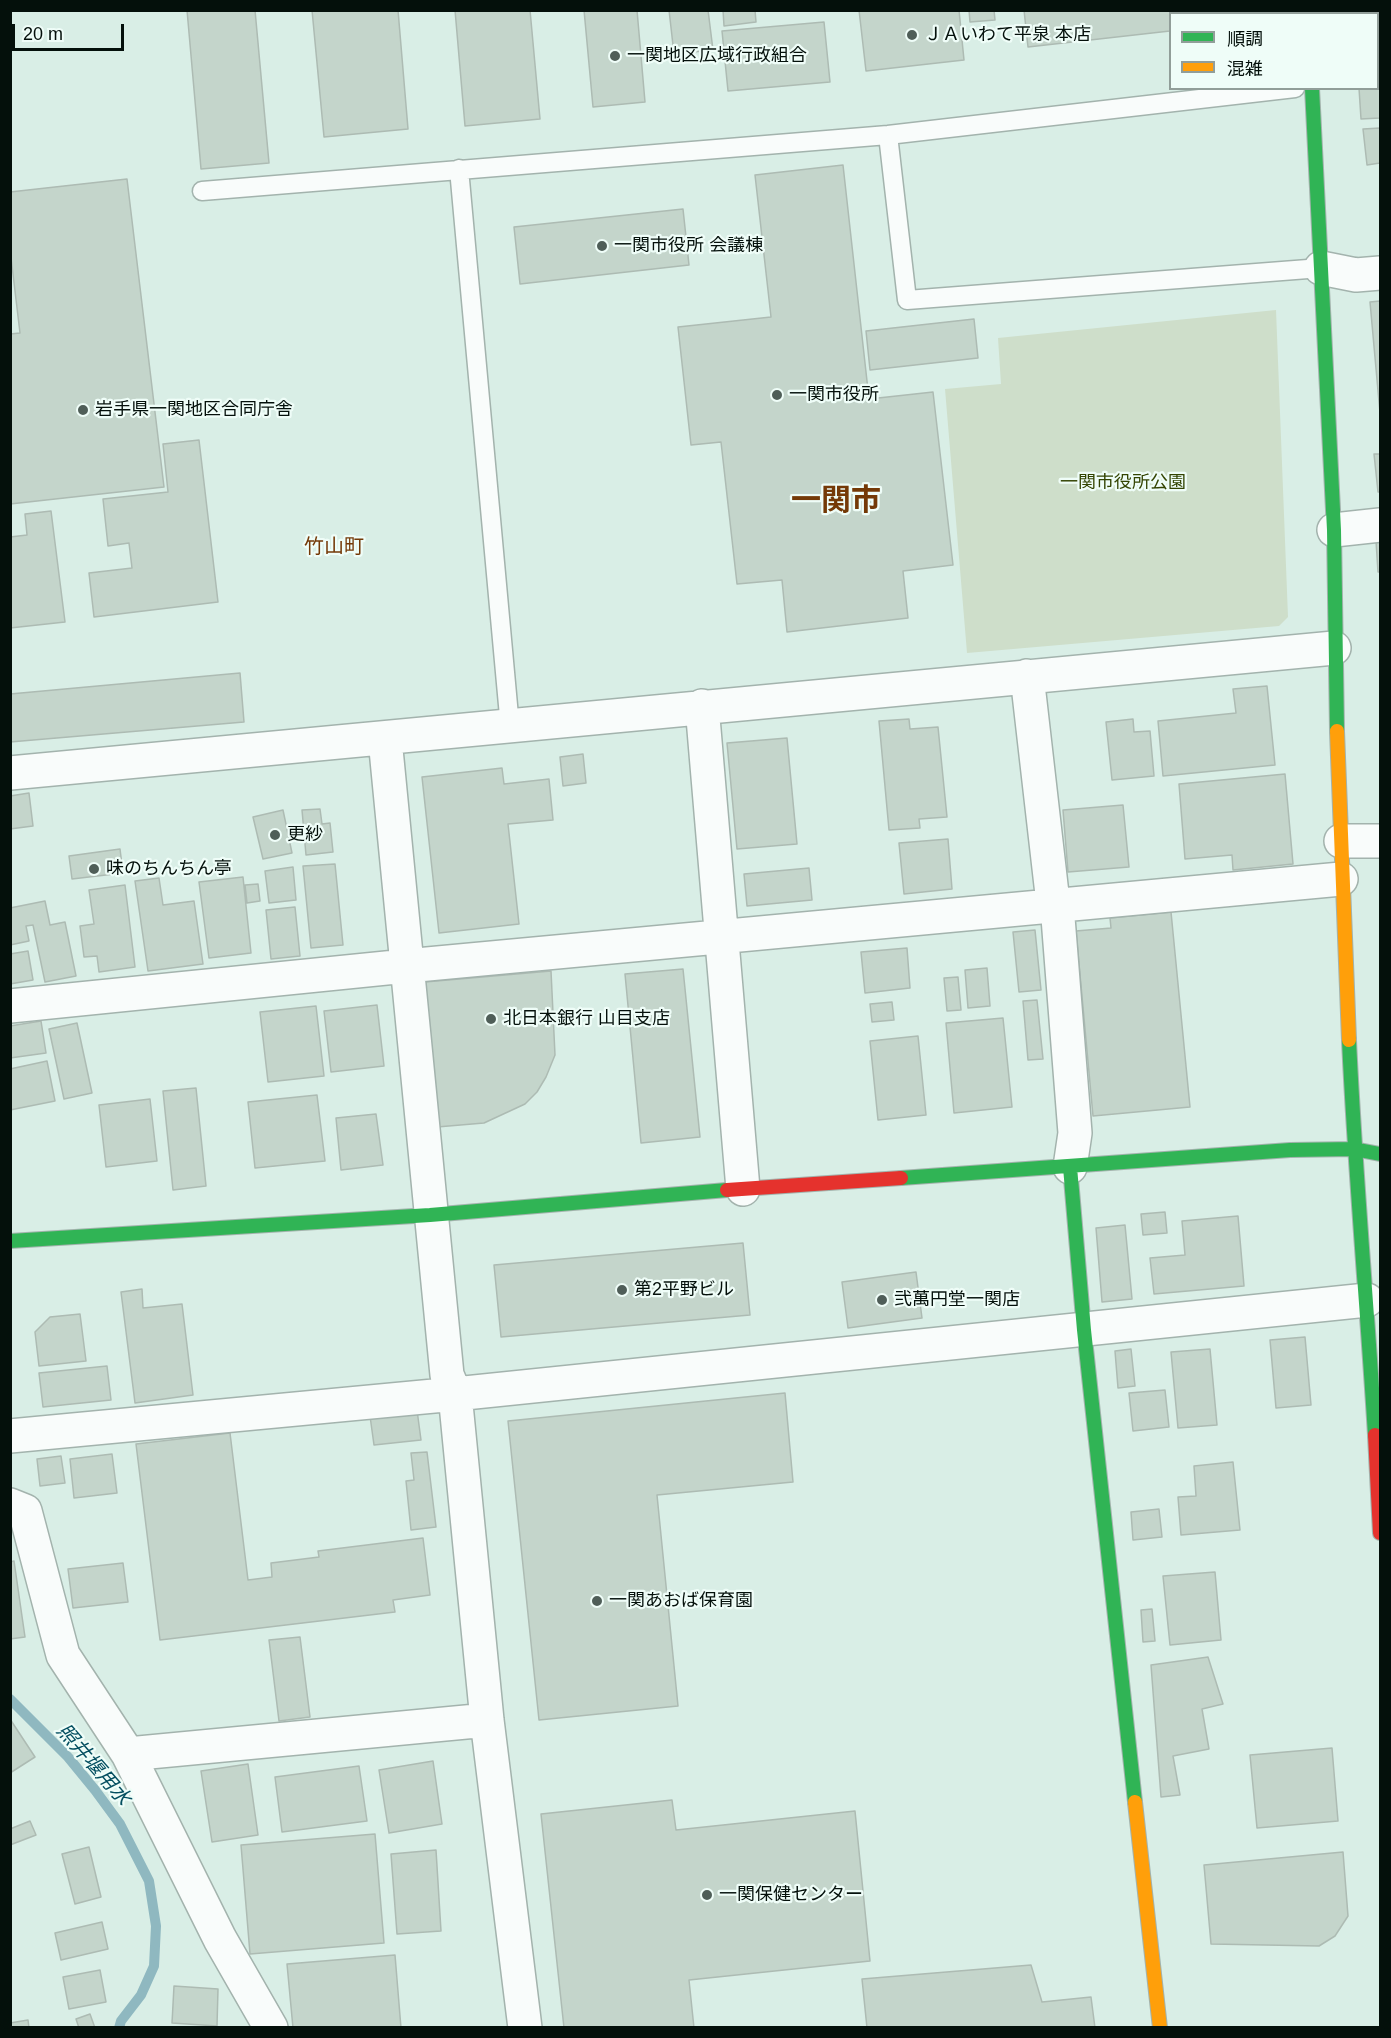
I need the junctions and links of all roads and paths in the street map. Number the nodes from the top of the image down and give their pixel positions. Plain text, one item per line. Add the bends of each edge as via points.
1 (1278, 90) edge
2 (1312, 90) edge
3 (888, 135) junction
4 (459, 169) junction
5 (202, 191) dead end
6 (1321, 268) junction
7 (1380, 273) edge
8 (1380, 525) edge
9 (1334, 530) junction
10 (1334, 648) junction
11 (1027, 676) junction
12 (702, 706) junction
13 (510, 727) junction
14 (385, 739) junction
15 (10, 773) edge
16 (1341, 841) junction
17 (1380, 841) edge
18 (1341, 879) junction
19 (1057, 905) junction
20 (722, 937) junction
21 (406, 966) junction
22 (10, 1006) edge
23 (1354, 1149) junction
24 (1380, 1154) edge
25 (1070, 1167) junction
26 (743, 1189) junction
27 (430, 1215) junction
28 (10, 1241) edge
29 (1367, 1300) junction
30 (1084, 1330) junction
31 (454, 1394) junction
32 (10, 1436) edge
33 (10, 1505) edge
34 (1380, 1533) edge
35 (487, 1720) junction
36 (128, 1754) junction
37 (271, 2028) edge
38 (525, 2028) edge
39 (1160, 2028) edge

1 - 3 lane
2 - 6 street
3 - 4 lane
3 - 6 lane via 907,300
4 - 5 lane
4 - 13 lane
6 - 7 street via 1356,275
6 - 9 street
8 - 9 street
9 - 10 street
10 - 11 street
10 - 16 street
11 - 12 street
11 - 19 street via 1052,894
12 - 13 street
12 - 20 street
13 - 14 street
14 - 15 street
14 - 21 street
16 - 17 street
16 - 18 street
18 - 19 street
18 - 23 street
19 - 20 street
19 - 25 street via 1075,1133
20 - 21 street
20 - 26 street
21 - 22 street
21 - 27 street
23 - 24 street
23 - 25 street via 1290,1150
23 - 29 street
25 - 26 street
25 - 30 street
26 - 27 street
27 - 28 street
27 - 31 street via 447,1375
29 - 30 street
29 - 34 street
30 - 31 street
30 - 39 street
31 - 32 street
31 - 35 street
33 - 36 street via 25,1511 63,1655
35 - 36 street
35 - 38 street
36 - 37 street via 220,1940

